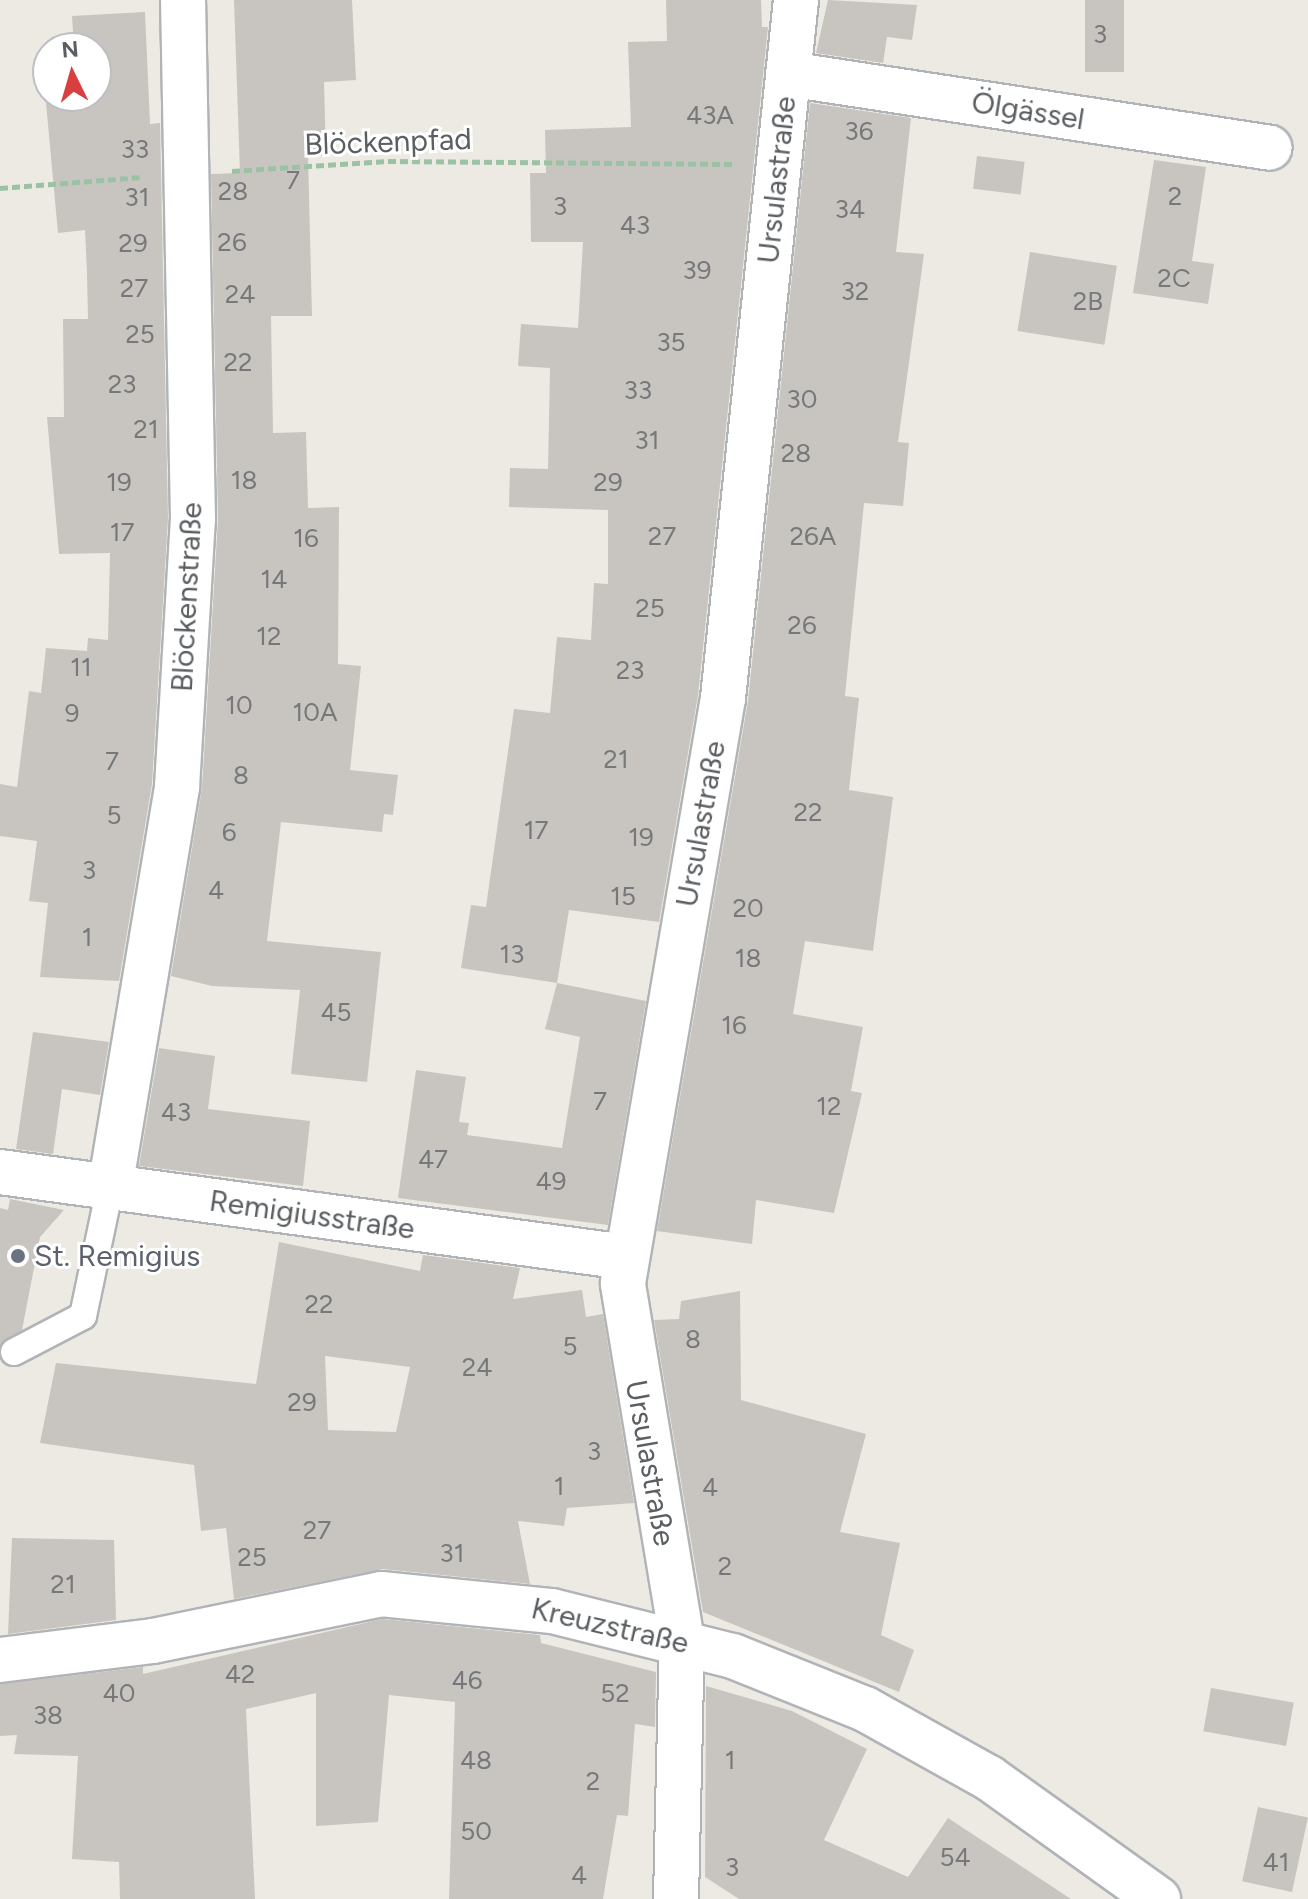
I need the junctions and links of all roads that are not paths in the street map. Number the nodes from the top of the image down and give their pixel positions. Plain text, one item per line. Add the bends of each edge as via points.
1 (183, 0) edge
2 (796, 0) edge
3 (788, 74) junction
4 (1269, 148) dead end
5 (0, 1172) edge
6 (110, 1188) junction
7 (625, 1257) junction
8 (14, 1352) dead end
9 (682, 1641) junction
10 (0, 1660) edge
11 (676, 1899) edge
12 (1158, 1899) edge

1 - 6 street, Blöckenstraße via 193,519 177,787
2 - 3 street, Ursulastraße
3 - 4 street, Ölgässel
3 - 7 street, Ursulastraße via 723,698
5 - 6 street, Remigiusstraße
6 - 7 street, Remigiusstraße
6 - 8 lane via 83,1316
7 - 9 street, Ursulastraße via 624,1310
9 - 10 street, Kreuzstraße via 483,1600 381,1594 153,1641
9 - 11 street, Ursulastraße
9 - 12 street, Kreuzstraße via 802,1682 934,1745

